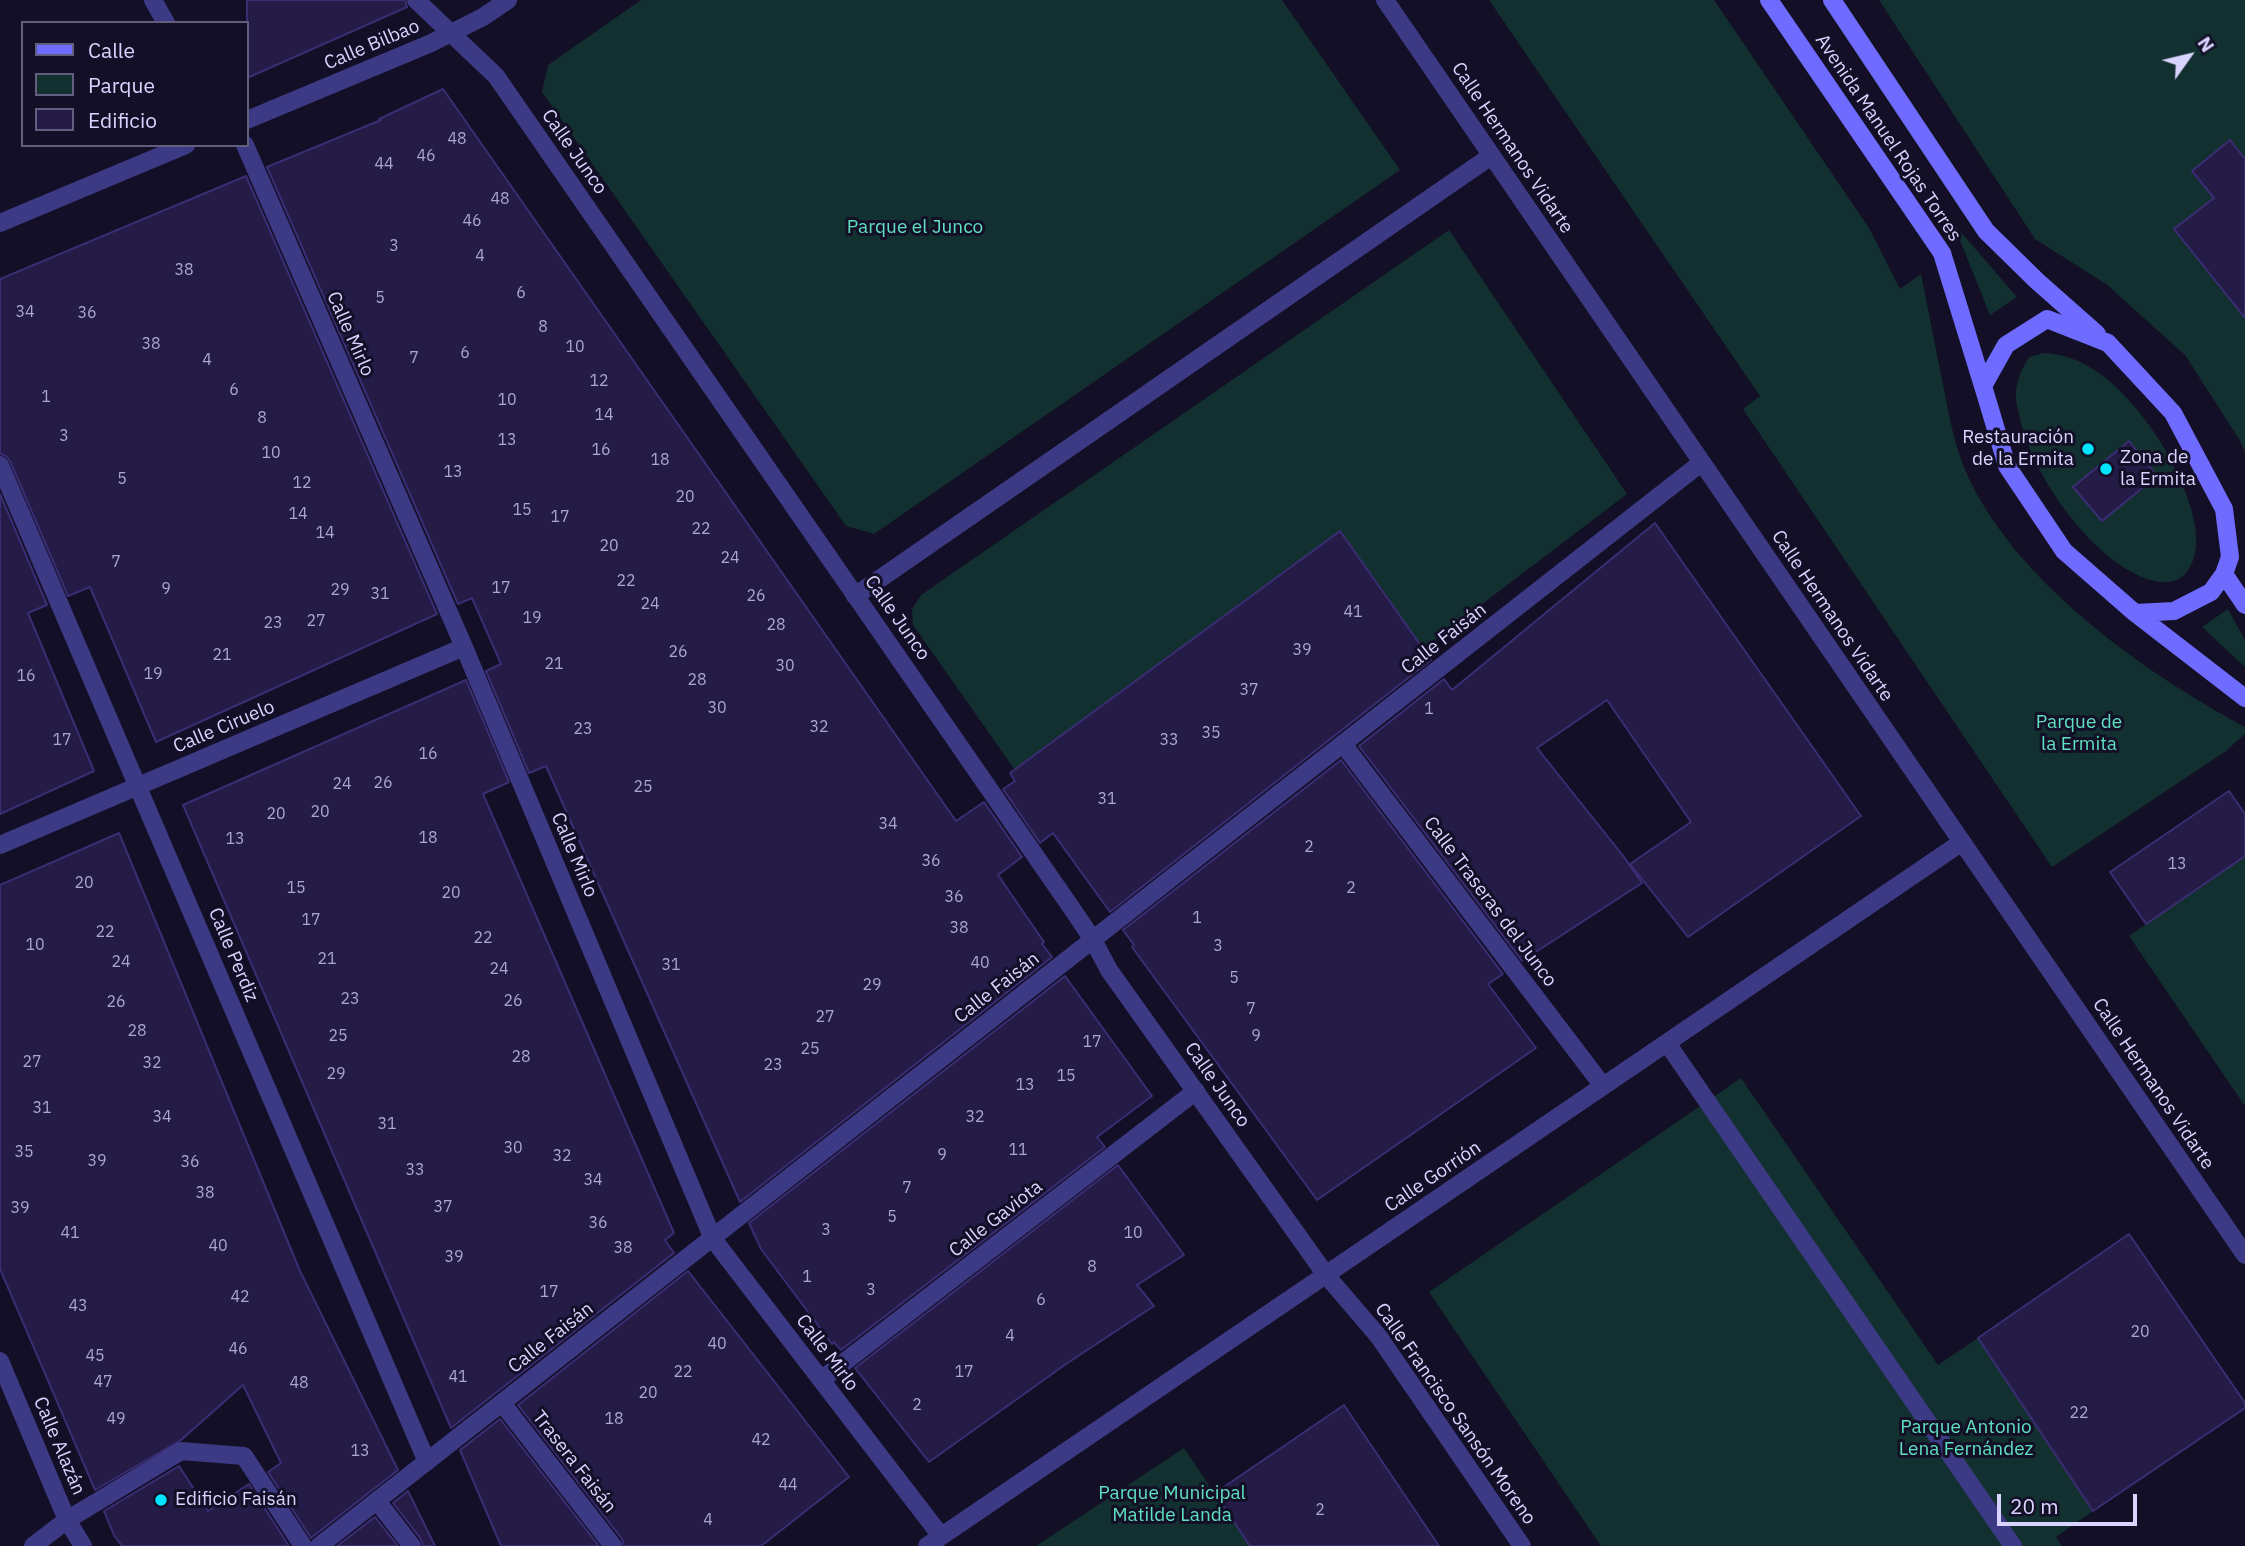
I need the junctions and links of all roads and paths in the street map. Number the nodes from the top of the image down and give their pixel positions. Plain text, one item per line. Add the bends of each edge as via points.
1 (153, 0) edge
2 (416, 0) edge
3 (508, 0) edge
4 (1385, 0) edge
5 (1769, 0) edge
6 (1832, 0) edge
7 (165, 21) edge
8 (452, 33) junction
9 (248, 120) edge
10 (181, 147) edge
11 (246, 147) edge
12 (1491, 156) junction
13 (0, 223) edge
14 (2108, 343) junction
15 (1983, 386) junction
16 (1701, 463) junction
17 (0, 465) edge
18 (2224, 574) junction
19 (855, 596) junction
20 (2245, 605) edge
21 (2135, 613) junction
22 (464, 647) junction
23 (2245, 698) edge
24 (1343, 744) junction
25 (137, 787) junction
26 (1962, 842) junction
27 (0, 845) edge
28 (1093, 940) junction
29 (1667, 1042) junction
30 (1603, 1086) junction
31 (1196, 1091) junction
32 (713, 1239) junction
33 (2245, 1255) edge
34 (1326, 1275) junction
35 (0, 1361) edge
36 (821, 1380) junction
37 (502, 1403) junction
38 (427, 1462) junction
39 (377, 1501) junction
40 (67, 1520) junction
41 (934, 1541) edge
42 (33, 1546) edge
43 (83, 1546) edge
44 (303, 1546) edge
45 (319, 1546) edge
46 (412, 1546) edge
47 (612, 1546) edge
48 (1522, 1546) edge
49 (2013, 1546) edge

1 - 7 street
2 - 8 street, Calle Junco
3 - 8 street, Calle Bilbao
4 - 12 street, Calle Hermanos Vidarte
5 - 15 main road, Avenida Manuel Rojas Torres via 1942,253
6 - 14 main road, Avenida Manuel Rojas Torres via 1986,231
8 - 9 street, Calle Bilbao
8 - 19 street, Calle Junco via 496,76
10 - 13 street
11 - 22 street, Calle Mirlo
12 - 16 street, Calle Hermanos Vidarte
12 - 19 street
14 - 15 main road via 2047,320 2006,345
14 - 18 main road, Avenida Manuel Rojas Torres via 2173,413 2224,509 2230,558
15 - 21 main road, Avenida Manuel Rojas Torres via 2007,466 2064,551
16 - 24 street, Calle Faisán
16 - 26 street, Calle Hermanos Vidarte
17 - 25 street, Calle Perdiz
18 - 20 main road
18 - 21 main road via 2211,592 2174,611
19 - 28 street, Calle Junco
21 - 23 main road
22 - 25 street, Calle Ciruelo
22 - 32 street, Calle Mirlo
24 - 28 street, Calle Faisán
24 - 30 street, Calle Traseras del Junco
25 - 27 street, Calle Ciruelo
25 - 38 street, Calle Perdiz
26 - 29 street, Calle Gorrión
26 - 33 street, Calle Hermanos Vidarte
28 - 31 street, Calle Junco via 1109,970
28 - 32 street, Calle Faisán
29 - 30 street, Calle Gorrión
29 - 49 street
30 - 34 street, Calle Gorrión
31 - 34 street, Calle Junco
31 - 36 street, Calle Gaviota
32 - 36 street, Calle Mirlo
32 - 37 street, Calle Faisán
34 - 41 street, Calle Gorrión
34 - 48 street, Calle Francisco Sansón Moreno via 1379,1336
35 - 40 street, Calle Alazán
36 - 41 street, Calle Mirlo
37 - 38 street, Calle Faisán
37 - 47 street, Trasera Faisán
38 - 39 street, Calle Faisán
39 - 45 street, Calle Faisán
39 - 46 street
40 - 42 street
40 - 43 street, Calle Alazán
40 - 44 street via 181,1451 244,1456

